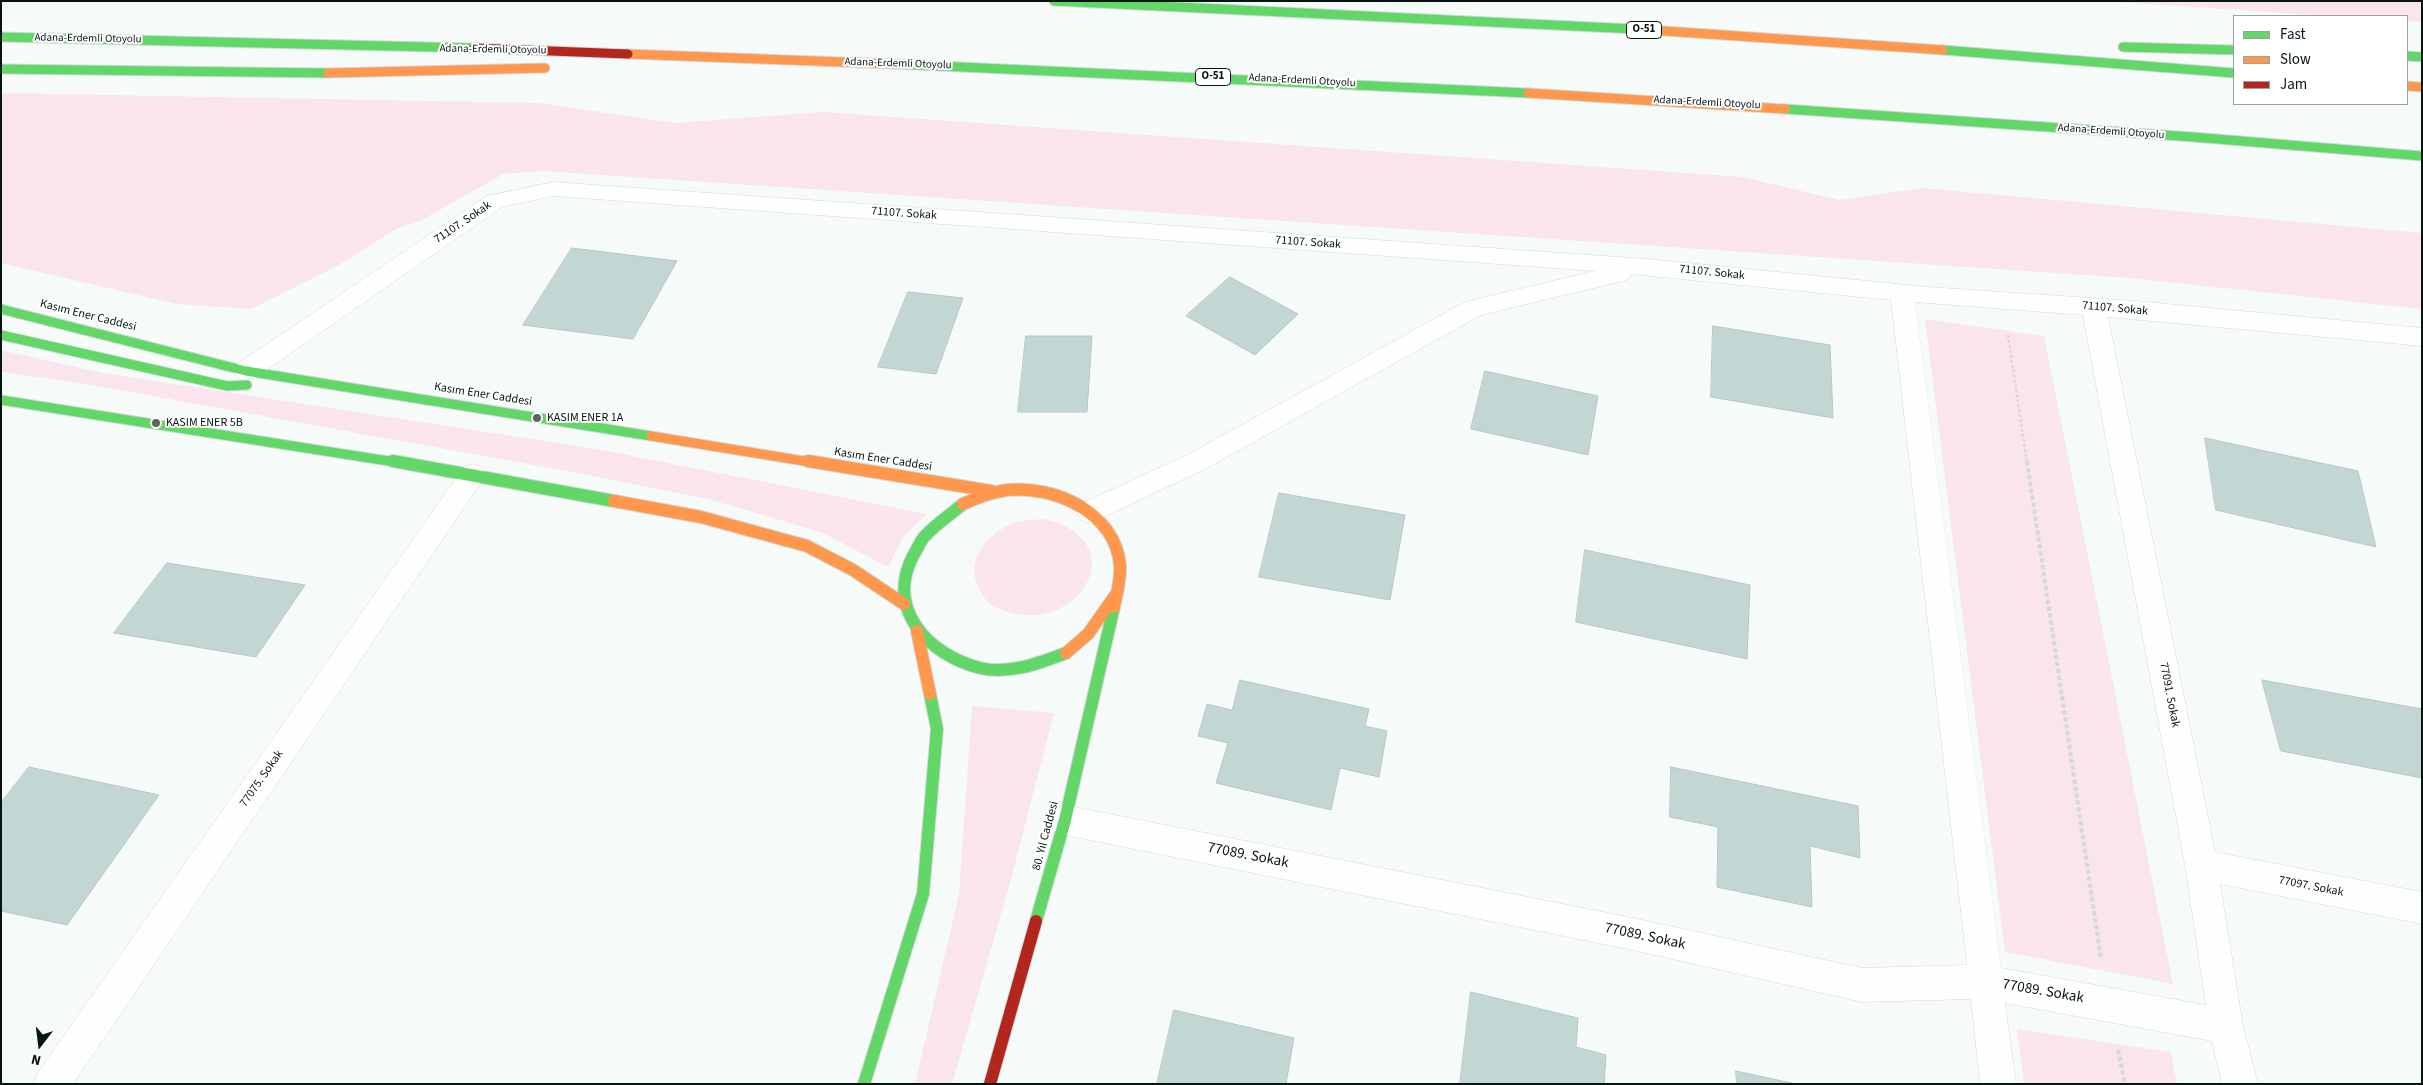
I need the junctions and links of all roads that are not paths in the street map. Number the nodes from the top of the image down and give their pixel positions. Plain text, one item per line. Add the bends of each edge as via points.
1 (1054, 1) edge
2 (1748, 36) junction
3 (1, 37) edge
4 (2016, 44) dead end
5 (2115, 47) dead end
6 (2233, 50) edge
7 (2408, 56) edge
8 (2422, 57) edge
9 (829, 61) junction
10 (630, 66) dead end
11 (560, 68) dead end
12 (1, 69) edge
13 (2233, 73) edge
14 (2408, 86) edge
15 (2422, 88) edge
16 (2422, 158) edge
17 (1647, 267) junction
18 (1902, 292) junction
19 (2094, 307) junction
20 (1, 308) edge
21 (1, 334) edge
22 (2422, 337) edge
23 (246, 371) junction
24 (316, 384) junction
25 (1, 400) edge
26 (218, 422) dead end
27 (273, 442) junction
28 (473, 474) junction
29 (995, 492) junction
30 (1091, 512) junction
31 (1117, 594) junction
32 (904, 604) junction
33 (917, 631) junction
34 (1065, 820) junction
35 (2201, 865) junction
36 (2422, 908) edge
37 (1984, 982) junction
38 (2226, 1026) junction
39 (52, 1084) edge
40 (864, 1084) edge
41 (990, 1084) edge
42 (1998, 1084) edge
43 (2240, 1084) edge

1 - 2 main road, O-51
2 - 4 main road
2 - 13 main road, O-51
3 - 9 main road, Adana-Erdemli Otoyolu / O-51
5 - 6 main road
7 - 8 main road
9 - 10 main road
9 - 16 main road, Adana-Erdemli Otoyolu / O-51 via 1224,77 1740,104
11 - 12 main road via 361,73
14 - 15 main road
17 - 18 street, 71107. Sokak
17 - 23 street, 71107. Sokak via 553,190 495,201
17 - 30 street via 1474,308 1198,461
18 - 19 street, 71107. Sokak
18 - 37 street
19 - 22 street, 71107. Sokak
19 - 35 street, 77091. Sokak
20 - 23 main road, Kasım Ener Caddesi
21 - 24 main road via 227,386
23 - 24 main road, Kasım Ener Caddesi
24 - 29 main road, Kasım Ener Caddesi via 518,413
25 - 27 main road
26 - 27 main road
27 - 28 main road
28 - 32 main road via 701,517 807,546 853,570
28 - 39 street, 77075. Sokak
29 - 30 main road, 80. Yıl Caddesi via 1030,489 1063,496
29 - 32 main road via 962,502 934,521 913,546 903,574
30 - 31 main road, 80. Yıl Caddesi via 1111,535 1120,563
31 - 33 main road via 1077,646 1045,662 1008,670 972,666 940,653
31 - 34 main road, 80. Yıl Caddesi
32 - 33 main road
33 - 40 main road via 937,729 922,894
34 - 37 street, 77089. Sokak via 1632,934 1862,985
34 - 41 main road, 80. Yıl Caddesi
35 - 36 street, 77097. Sokak
35 - 38 street, 77091. Sokak
37 - 38 street, 77089. Sokak
37 - 42 street
38 - 43 street, 77091. Sokak

